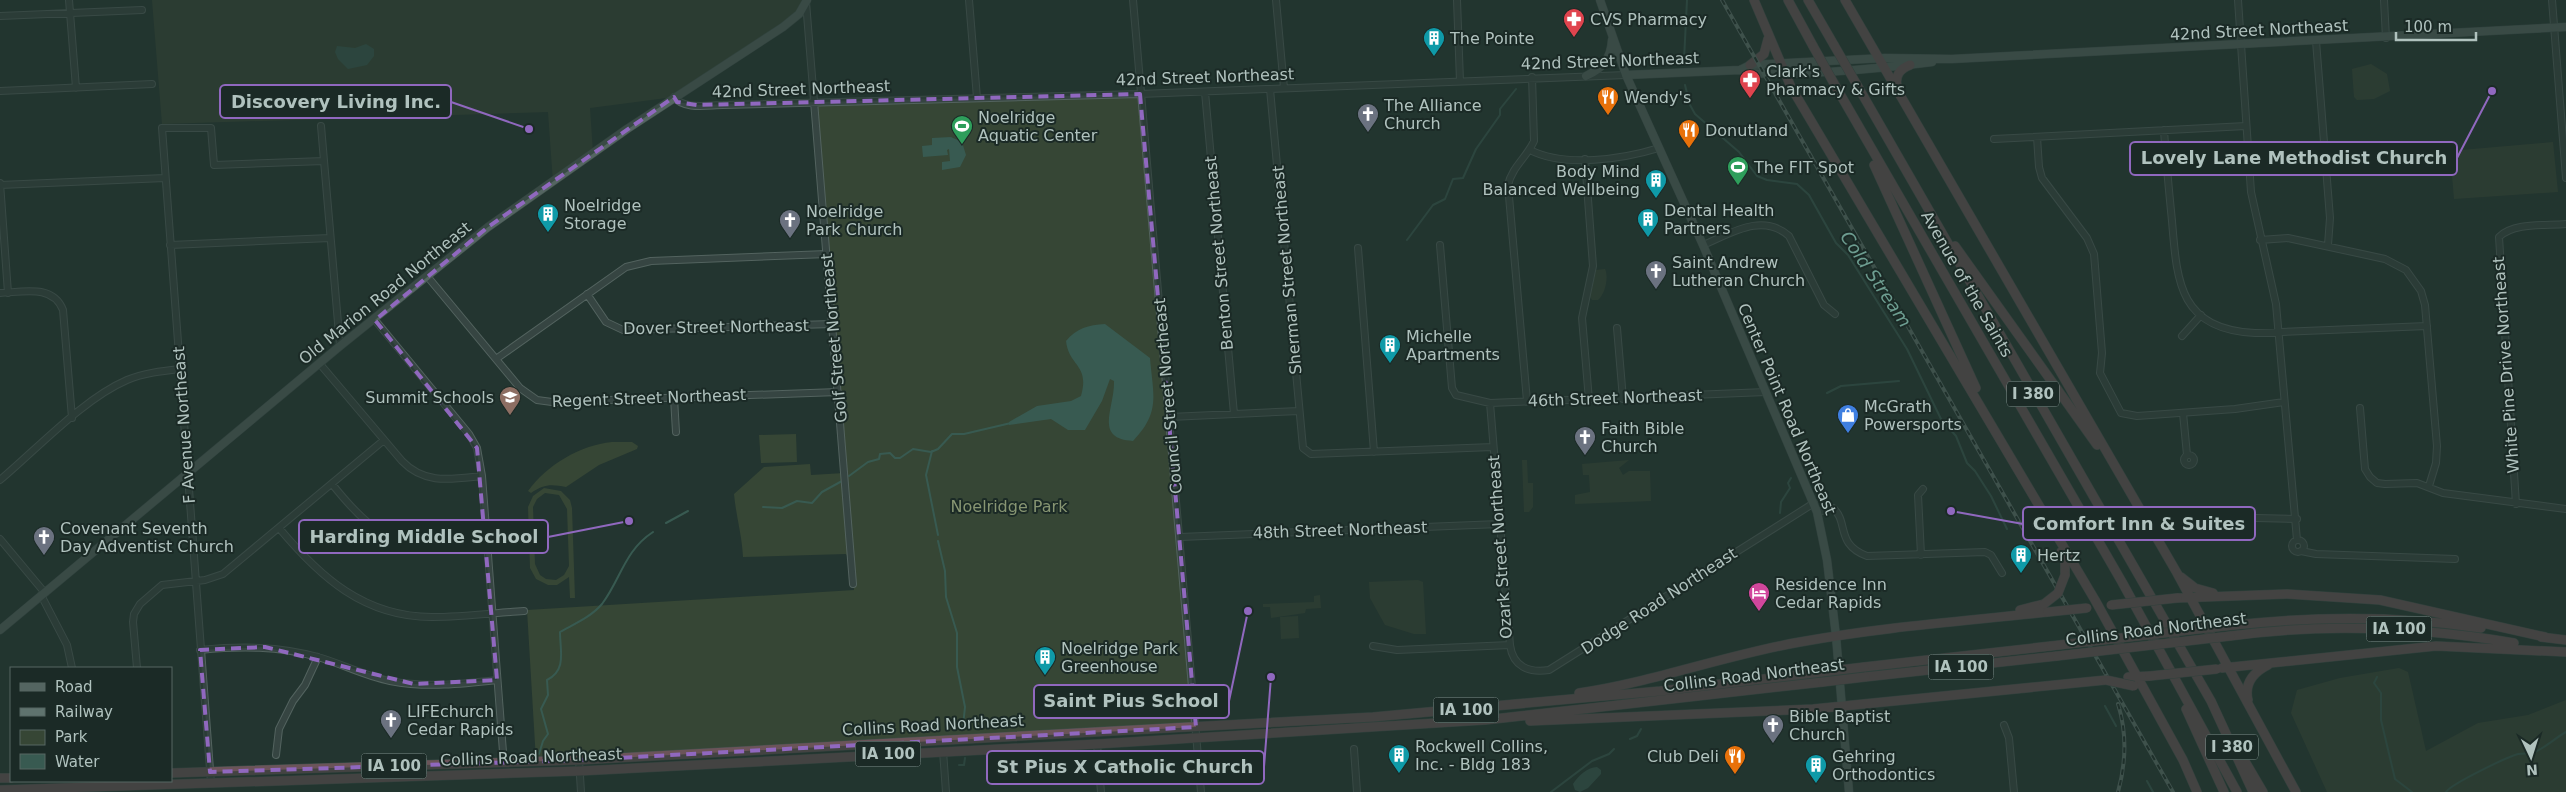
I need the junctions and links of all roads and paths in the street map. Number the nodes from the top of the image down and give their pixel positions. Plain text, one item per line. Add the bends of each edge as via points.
1 (69, 0) edge
2 (969, 0) edge
3 (1133, 0) edge
4 (1276, 0) edge
5 (1457, 0) edge
6 (1600, 0) edge
7 (1754, 0) edge
8 (1788, 0) edge
9 (1808, 0) edge
10 (1845, 0) edge
11 (2238, 0) edge
12 (2384, 0) edge
13 (2552, 0) edge
14 (807, 1) edge
15 (142, 10) dead end
16 (70, 13) junction
17 (0, 16) edge
18 (2566, 27) edge
19 (2554, 28) junction
20 (1768, 33) junction
21 (1613, 35) junction
22 (2386, 38) junction
23 (2316, 41) junction
24 (2242, 45) junction
25 (1879, 58) junction
26 (1952, 59) junction
27 (1910, 64) junction
28 (1750, 65) junction
29 (1885, 67) junction
30 (1782, 68) junction
31 (1740, 70) junction
32 (1626, 75) junction
33 (1586, 76) junction
34 (1532, 77) junction
35 (1460, 81) junction
36 (152, 84) dead end
37 (76, 88) junction
38 (1284, 88) junction
39 (1270, 89) junction
40 (1898, 89) junction
41 (0, 91) edge
42 (1205, 92) junction
43 (1140, 94) junction
44 (674, 98) junction
45 (977, 98) junction
46 (815, 102) junction
47 (1854, 119) junction
48 (321, 126) dead end
49 (2246, 126) junction
50 (2164, 130) junction
51 (2037, 137) junction
52 (1994, 139) dead end
53 (1659, 148) junction
54 (1530, 150) junction
55 (1585, 159) junction
56 (324, 161) junction
57 (165, 178) junction
58 (2566, 178) edge
59 (0, 184) edge
60 (1930, 211) junction
61 (2566, 224) edge
62 (330, 238) junction
63 (2260, 240) junction
64 (170, 245) junction
65 (1440, 245) dead end
66 (1703, 245) junction
67 (2328, 245) junction
68 (1358, 248) dead end
69 (827, 254) junction
70 (427, 276) junction
71 (0, 293) edge
72 (8, 293) junction
73 (587, 294) junction
74 (1835, 314) dead end
75 (2201, 315) junction
76 (375, 320) junction
77 (832, 324) junction
78 (2427, 326) junction
79 (1617, 328) dead end
80 (2280, 332) junction
81 (2182, 336) dead end
82 (340, 346) junction
83 (496, 359) junction
84 (320, 364) junction
85 (180, 369) junction
86 (838, 392) junction
87 (1766, 392) junction
88 (674, 398) junction
89 (1623, 398) junction
90 (1589, 400) junction
91 (1527, 402) junction
92 (2284, 402) junction
93 (1490, 403) junction
94 (2360, 408) dead end
95 (1299, 411) junction
96 (2183, 413) junction
97 (1234, 414) junction
98 (1170, 417) junction
99 (72, 418) junction
100 (1994, 428) junction
101 (676, 432) dead end
102 (384, 440) junction
103 (1493, 447) junction
104 (1374, 452) junction
105 (2187, 456) dead end
106 (187, 474) junction
107 (482, 476) junction
108 (2119, 476) junction
109 (0, 480) edge
110 (332, 484) junction
111 (2429, 486) junction
112 (1923, 489) dead end
113 (1814, 503) junction
114 (2516, 504) junction
115 (2566, 509) edge
116 (1817, 512) junction
117 (2044, 515) junction
118 (2214, 517) dead end
119 (2297, 519) junction
120 (1499, 524) junction
121 (279, 528) junction
122 (1180, 537) junction
123 (0, 539) edge
124 (487, 545) junction
125 (1922, 555) junction
126 (2455, 559) dead end
127 (2177, 572) junction
128 (2002, 573) dead end
129 (195, 581) junction
130 (853, 584) dead end
131 (43, 594) junction
132 (2226, 595) junction
133 (2190, 598) junction
134 (2098, 606) junction
135 (2046, 608) junction
136 (524, 611) dead end
137 (492, 613) junction
138 (0, 630) edge
139 (1836, 636) junction
140 (2545, 637) junction
141 (2566, 640) edge
142 (1510, 645) junction
143 (1373, 646) dead end
144 (200, 650) junction
145 (2566, 651) edge
146 (318, 657) junction
147 (2166, 660) junction
148 (2269, 664) junction
149 (72, 667) edge
150 (137, 667) edge
151 (2227, 667) junction
152 (2138, 677) junction
153 (498, 680) junction
154 (2106, 680) junction
155 (2148, 696) junction
156 (2211, 702) junction
157 (1843, 706) junction
158 (1442, 712) junction
159 (2256, 719) junction
160 (1484, 720) junction
161 (2004, 725) dead end
162 (1197, 731) junction
163 (1036, 734) junction
164 (1097, 744) junction
165 (1354, 749) dead end
166 (943, 751) junction
167 (503, 752) dead end
168 (276, 755) dead end
169 (579, 760) junction
170 (580, 771) junction
171 (210, 772) junction
172 (172, 773) edge
173 (211, 783) junction
174 (0, 790) edge
175 (581, 792) edge
176 (946, 792) edge
177 (1100, 792) edge
178 (1202, 792) edge
179 (1357, 792) edge
180 (1849, 792) edge
181 (2014, 792) edge
182 (2197, 792) edge
183 (2224, 792) edge
184 (2237, 792) edge
185 (2254, 792) edge
186 (2263, 792) edge
187 (2296, 792) edge

1 - 16 street
2 - 45 street
3 - 43 street, Council Street Northeast
4 - 38 street
5 - 35 street
6 - 21 main road, Center Point Road Northeast
7 - 20 highway
8 - 47 highway, Avenue of the Saints / I 380, bridge
9 - 60 highway, Avenue of the Saints / I 380, bridge
10 - 25 highway
11 - 24 street
12 - 22 street
13 - 19 street
14 - 44 main road, Old Marion Road Northeast via 799,14 783,27
14 - 46 street, Golf Street Northeast
15 - 16 street
16 - 17 street
16 - 37 street
18 - 19 main road, 42nd Street Northeast
19 - 22 main road, 42nd Street Northeast
19 - 58 street
20 - 28 highway via 1766,50
20 - 30 highway
21 - 32 main road, Center Point Road Northeast
21 - 33 main road via 1607,61
22 - 23 main road, 42nd Street Northeast
23 - 24 main road, 42nd Street Northeast
23 - 67 street via 2330,215
24 - 26 main road, 42nd Street Northeast
24 - 49 street
25 - 26 main road, 42nd Street Northeast
25 - 29 highway
25 - 30 main road, 42nd Street Northeast
26 - 27 main road, 42nd Street Northeast
27 - 29 main road, 42nd Street Northeast
27 - 40 highway via 1899,72 1896,79
28 - 30 main road, 42nd Street Northeast
28 - 31 main road, 42nd Street Northeast
29 - 30 main road, 42nd Street Northeast
29 - 40 highway
30 - 31 main road, 42nd Street Northeast via 1750,74
30 - 100 highway via 1826,148
31 - 32 main road, 42nd Street Northeast
32 - 33 street, 42nd Street Northeast
32 - 53 main road, Center Point Road Northeast
33 - 34 street, 42nd Street Northeast
34 - 35 street, 42nd Street Northeast
34 - 54 street via 1536,129
35 - 38 street, 42nd Street Northeast
36 - 37 street
37 - 41 street
38 - 39 street, 42nd Street Northeast
39 - 42 street, 42nd Street Northeast
39 - 95 street, Sherman Street Northeast
40 - 108 highway
42 - 43 street, 42nd Street Northeast
42 - 97 street, Benton Street Northeast
43 - 45 street, 42nd Street Northeast
43 - 98 street, Council Street Northeast
44 - 46 street, 42nd Street Northeast via 688,105
44 - 70 main road, Old Marion Road Northeast via 488,227
45 - 46 street, 42nd Street Northeast
46 - 69 street, Golf Street Northeast
47 - 100 highway
47 - 147 highway, Avenue of the Saints / I 380
48 - 56 street
49 - 50 street
49 - 63 street via 2251,192
50 - 51 street
50 - 75 street via 2176,271 2184,295
51 - 52 street
51 - 96 street via 2038,167 2042,178 2087,238 2094,254 2102,353 2100,373 2116,407 2128,416
53 - 55 street via 1629,156
53 - 66 main road, Center Point Road Northeast
54 - 55 street via 1558,160
54 - 91 street via 1512,171 1508,184
55 - 90 street via 1593,266 1582,318
56 - 57 street, F Avenue Northeast via 214,165 211,128 162,128
56 - 62 street
57 - 59 street
57 - 64 street, F Avenue Northeast
59 - 72 street
60 - 108 highway
60 - 156 highway, Avenue of the Saints / I 380
61 - 114 street, White Pine Drive Northeast via 2516,228 2499,237
62 - 64 street
62 - 82 street
63 - 67 street via 2288,238
63 - 80 street
64 - 85 street, F Avenue Northeast
65 - 93 street, 46th Street Northeast via 1452,388 1456,395
66 - 74 street via 1754,224 1778,228 1789,236 1824,305
66 - 87 main road, Center Point Road Northeast
67 - 78 street via 2385,259 2406,270 2421,291
68 - 104 street
69 - 73 street via 639,263 621,270
69 - 77 street, Golf Street Northeast
70 - 76 main road, Old Marion Road Northeast
70 - 83 street, Regent Street Northeast
71 - 72 street
72 - 99 street via 43,292 60,301
73 - 77 street, Dover Street Northeast via 606,322 622,330
73 - 83 street
75 - 80 street via 2237,332
75 - 81 street
76 - 82 main road, Old Marion Road Northeast
76 - 107 street via 469,434 477,448
77 - 86 street, Golf Street Northeast
78 - 80 street
78 - 111 street via 2437,446
79 - 89 street
80 - 92 street
82 - 84 main road, Old Marion Road Northeast
83 - 88 street, Regent Street Northeast via 520,388 537,400
84 - 102 street
84 - 106 main road, Old Marion Road Northeast
85 - 99 street via 158,371 128,380
85 - 106 street, F Avenue Northeast
86 - 88 street, Regent Street Northeast
86 - 130 street, Golf Street Northeast
87 - 89 street, 46th Street Northeast
87 - 113 main road, Center Point Road Northeast
88 - 101 street
89 - 90 street, 46th Street Northeast
90 - 91 street, 46th Street Northeast
91 - 93 street, 46th Street Northeast
92 - 96 street
92 - 119 street
93 - 103 street, Ozark Street Northeast
94 - 111 street via 2366,469 2370,477 2377,483
95 - 97 street
95 - 104 street, Sherman Street Northeast via 1303,448 1310,454
96 - 105 street
97 - 98 street
98 - 122 street, Council Street Northeast
99 - 109 street
100 - 117 highway
102 - 107 street via 409,469 424,477 441,480
102 - 110 street
103 - 104 street
103 - 120 street, Ozark Street Northeast
106 - 129 street, F Avenue Northeast
106 - 131 main road, Old Marion Road Northeast
107 - 124 street
108 - 127 highway
110 - 121 street
110 - 124 street via 351,508 396,540 434,548
111 - 114 street via 2443,492
112 - 125 street via 1918,495
113 - 116 main road, Center Point Road Northeast
113 - 142 street, Dodge Road Northeast via 1548,670 1529,671 1519,665 1511,654
114 - 115 street
116 - 125 street via 1833,508 1837,511 1846,540 1858,553 1876,557
116 - 139 main road, Center Point Road Northeast via 1827,560
117 - 134 highway
117 - 135 highway, bridge via 2065,562 2065,575 2058,593
118 - 119 street
119 - 126 street via 2297,540 2304,544 2301,551
120 - 122 street, 48th Street Northeast
120 - 142 street, Ozark Street Northeast
121 - 129 street via 223,574
121 - 137 street via 318,572 368,603 400,613 432,617
122 - 162 street, Council Street Northeast
123 - 131 street
124 - 137 street
125 - 128 street via 1985,552 1991,555
127 - 132 highway via 2195,588
127 - 133 highway
129 - 144 street, F Avenue Northeast
129 - 150 street via 162,585 136,608 133,622
131 - 138 main road, Old Marion Road Northeast
131 - 149 street via 67,645
132 - 133 highway
132 - 140 highway via 2380,600
133 - 134 highway, bridge
133 - 151 highway
134 - 135 highway, bridge
134 - 152 highway
135 - 139 highway
136 - 137 street
137 - 153 street
139 - 157 main road, Center Point Road Northeast
139 - 158 highway via 1735,655 1595,690
140 - 141 highway, Collins Road Northeast / IA 100
140 - 158 highway, Collins Road Northeast / IA 100, bridge via 2431,621 2310,618
142 - 143 street, Ozark Street Northeast via 1397,650
144 - 146 street via 265,647
144 - 171 street, F Avenue Northeast
145 - 148 highway via 2436,646
145 - 160 highway, Collins Road Northeast / IA 100, bridge via 2463,635 2395,629 2310,628
146 - 153 street via 366,676 406,684 436,686
146 - 168 street via 282,721
147 - 183 highway
147 - 184 highway, Avenue of the Saints / I 380
148 - 151 highway
148 - 159 highway via 2258,671 2247,686 2247,696
151 - 152 highway, bridge
151 - 159 highway
152 - 154 highway
152 - 155 highway
153 - 167 street
154 - 155 highway, bridge via 2134,686
154 - 157 highway
155 - 182 highway
156 - 185 highway, Avenue of the Saints / I 380
156 - 186 highway
157 - 160 highway via 1514,722
157 - 180 main road, Center Point Road Northeast
158 - 162 highway, Collins Road Northeast / IA 100
159 - 187 highway
160 - 162 highway, Collins Road Northeast / IA 100
161 - 181 street via 2009,738
162 - 163 highway, Collins Road Northeast / IA 100
162 - 164 highway, Collins Road Northeast / IA 100
162 - 178 street, Council Street Northeast
163 - 166 highway, Collins Road Northeast via 1017,740 948,744
163 - 169 highway, Collins Road Northeast / IA 100
164 - 166 highway, Collins Road Northeast / IA 100
164 - 177 street
165 - 179 street
166 - 170 highway, Collins Road Northeast / IA 100
166 - 176 street
169 - 170 street
169 - 171 highway, Collins Road Northeast / IA 100
170 - 173 highway, Collins Road Northeast / IA 100
170 - 175 street
171 - 172 highway, Collins Road Northeast / IA 100
171 - 173 street, F Avenue Northeast
173 - 174 highway, Collins Road Northeast / IA 100

